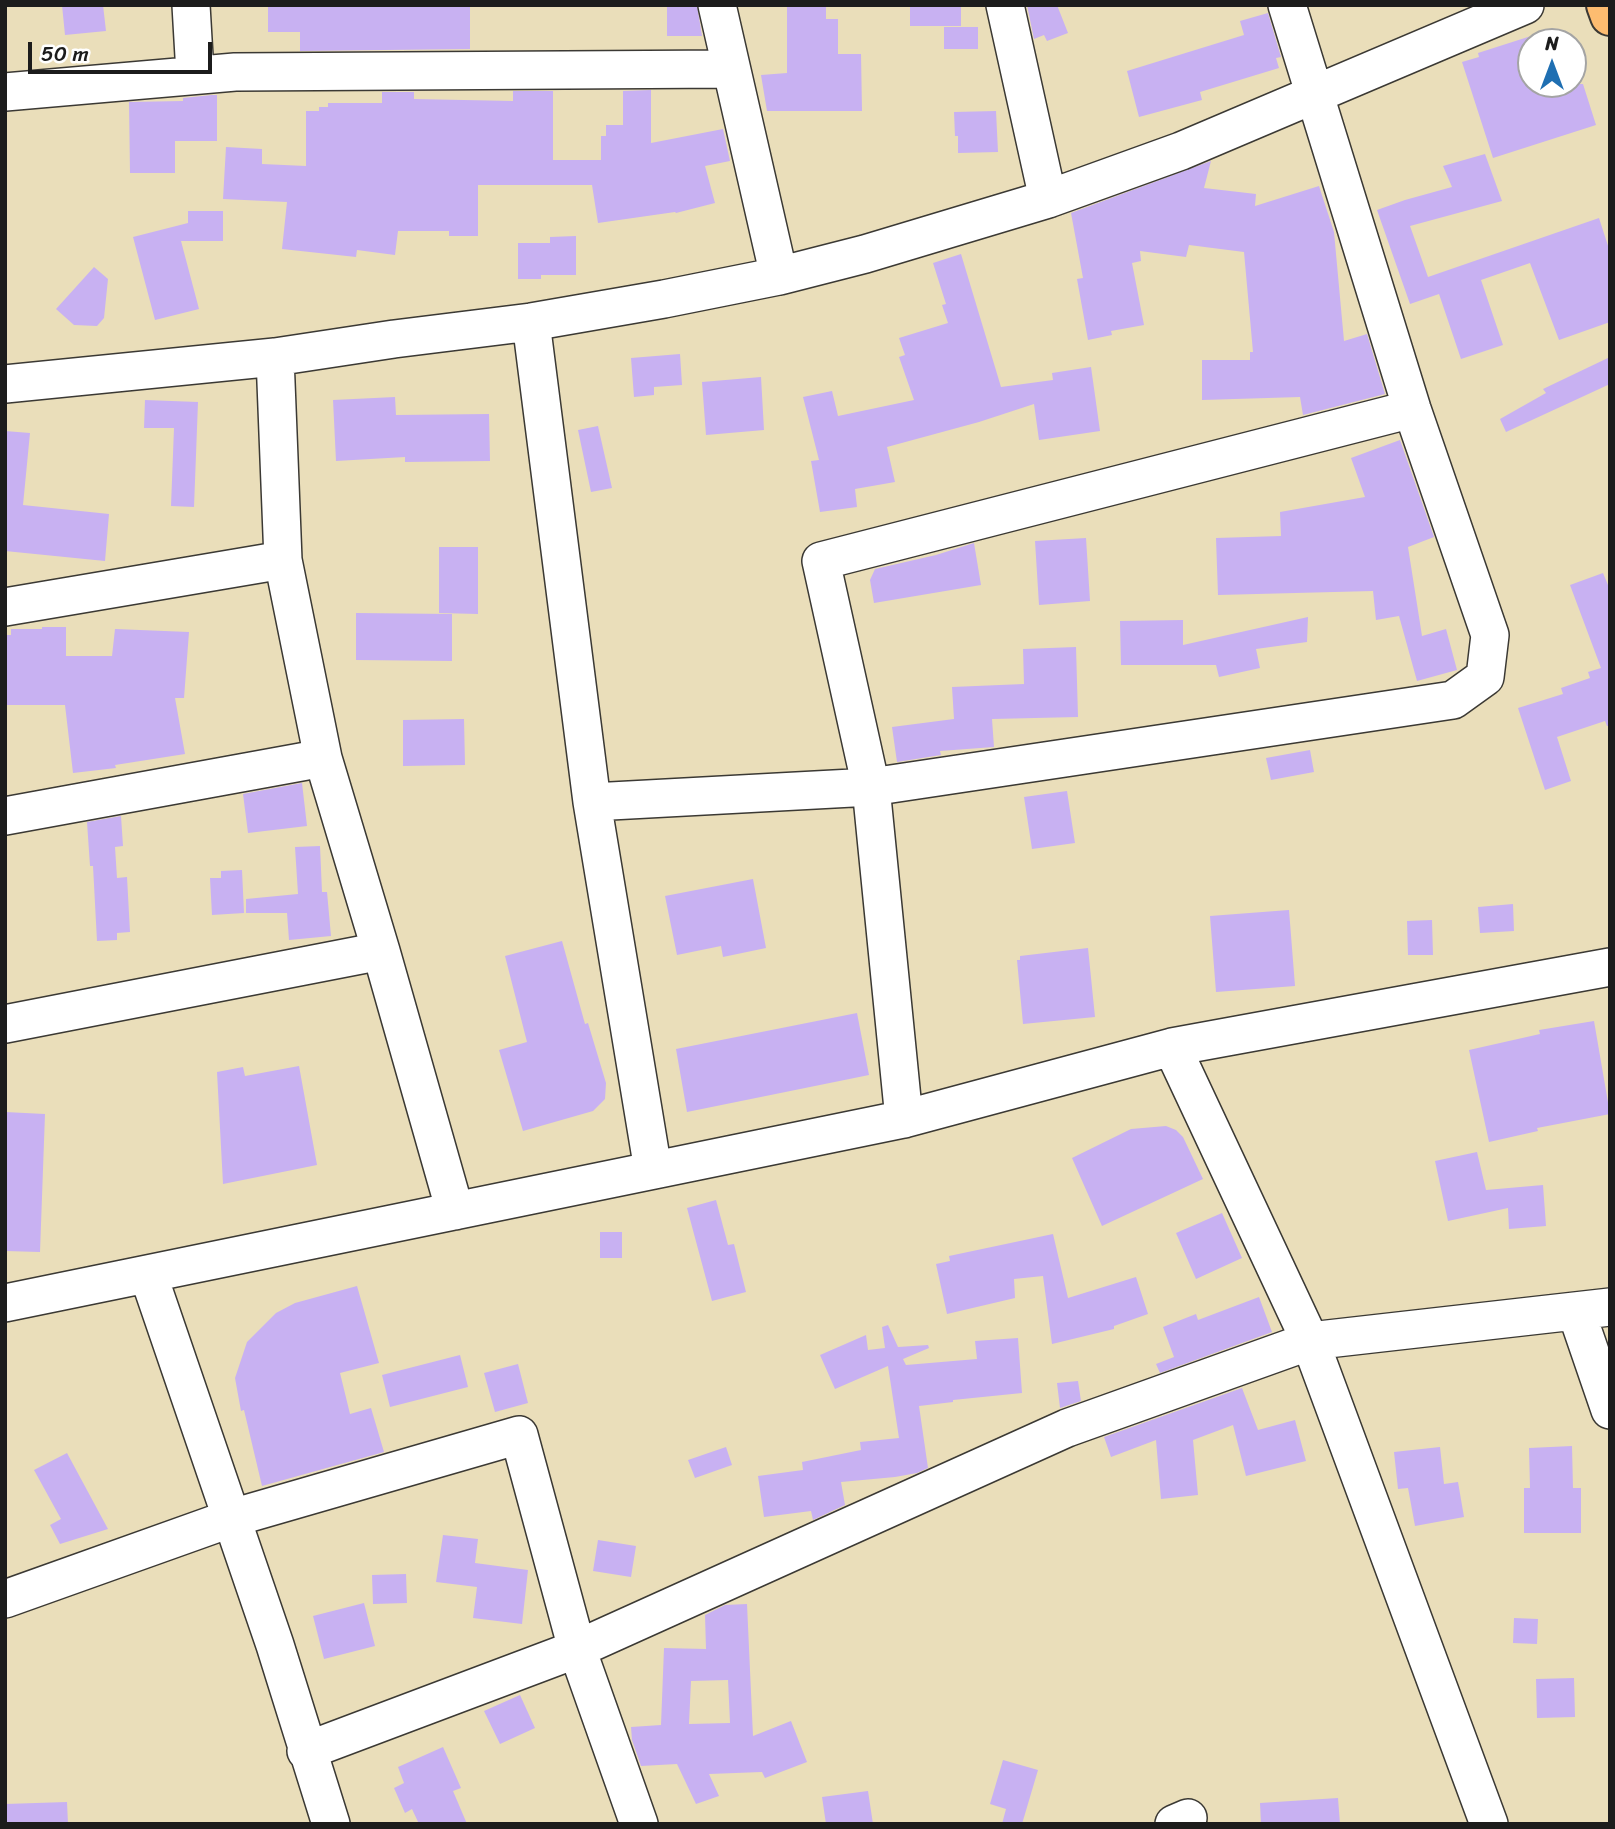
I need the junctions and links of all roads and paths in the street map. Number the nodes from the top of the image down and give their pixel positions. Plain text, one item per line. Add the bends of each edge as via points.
1 (191, 5) edge
2 (717, 5) edge
3 (1005, 5) edge
4 (1287, 5) edge
5 (1525, 5) edge
6 (1606, 5) edge
7 (1610, 16) edge
8 (730, 69) junction
9 (195, 74) junction
10 (5, 92) edge
11 (1314, 96) junction
12 (1048, 199) junction
13 (779, 276) junction
14 (531, 322) junction
15 (275, 357) junction
16 (5, 384) edge
17 (1412, 409) junction
18 (283, 560) junction
19 (5, 607) edge
20 (323, 758) junction
21 (871, 787) junction
22 (592, 802) junction
23 (5, 816) edge
24 (381, 951) junction
25 (1610, 967) edge
26 (5, 1024) edge
27 (1172, 1047) junction
28 (904, 1119) junction
29 (653, 1170) junction
30 (455, 1211) junction
31 (148, 1274) junction
32 (5, 1303) edge
33 (1593, 1309) edge
34 (1310, 1340) junction
35 (1610, 1410) edge
36 (232, 1518) junction
37 (5, 1599) edge
38 (577, 1649) junction
39 (306, 1751) junction
40 (331, 1824) edge
41 (639, 1824) edge
42 (1489, 1824) edge

1 - 9 street
2 - 8 street
3 - 12 street
4 - 11 street
5 - 11 street
6 - 7 main road
8 - 9 street
8 - 13 street
9 - 10 street
11 - 12 street
11 - 17 street
12 - 13 street
13 - 14 street
14 - 15 street
14 - 22 street
15 - 16 street
15 - 18 street
17 - 21 street via 821,561
17 - 21 street via 1490,635 1485,677 1453,700
18 - 19 street
18 - 20 street
20 - 23 street
20 - 24 street
21 - 22 street
21 - 28 street
22 - 29 street
24 - 26 street
24 - 30 street
25 - 27 street
27 - 28 street
27 - 34 street
28 - 29 street
29 - 30 street
30 - 31 street
31 - 32 street
31 - 36 street
33 - 34 street
33 - 35 street
34 - 38 street via 1067,1428
34 - 42 street
36 - 37 street
36 - 38 street via 519,1435
36 - 39 street
38 - 39 street
38 - 41 street
39 - 40 street

